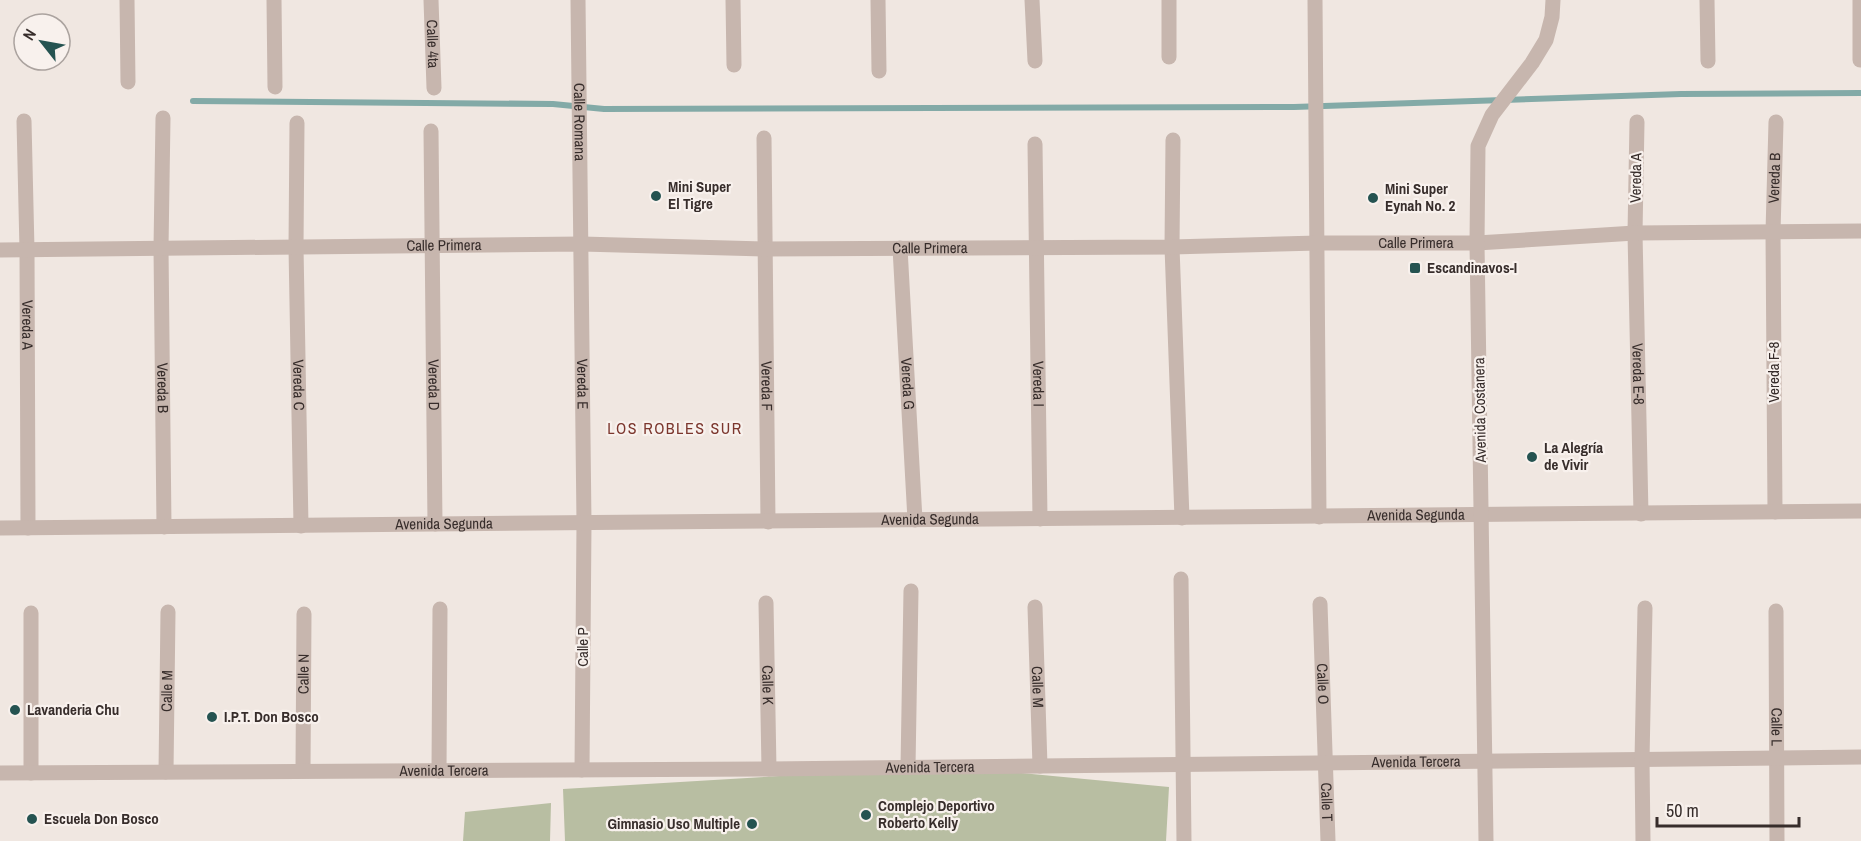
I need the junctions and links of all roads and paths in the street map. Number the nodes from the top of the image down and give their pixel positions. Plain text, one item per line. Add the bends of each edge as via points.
1 (127, 0) edge
2 (274, 0) edge
3 (431, 0) edge
4 (578, 0) edge
5 (733, 0) edge
6 (878, 0) edge
7 (1032, 0) edge
8 (1169, 0) edge
9 (1315, 0) edge
10 (1552, 0) edge
11 (1707, 0) edge
12 (1860, 0) edge
13 (1169, 57) dead end
14 (1860, 60) edge
15 (1035, 61) dead end
16 (1708, 61) dead end
17 (734, 65) dead end
18 (879, 71) dead end
19 (128, 82) dead end
20 (275, 87) dead end
21 (434, 88) dead end
22 (163, 118) dead end
23 (24, 121) dead end
24 (1637, 122) dead end
25 (1776, 122) dead end
26 (297, 123) dead end
27 (431, 131) dead end
28 (764, 138) dead end
29 (1173, 140) dead end
30 (1035, 144) dead end
31 (1861, 231) edge
32 (1773, 232) junction
33 (1635, 233) junction
34 (1318, 243) junction
35 (1477, 243) junction
36 (582, 244) junction
37 (431, 245) junction
38 (296, 247) junction
39 (1172, 247) junction
40 (161, 248) junction
41 (900, 248) junction
42 (1035, 248) junction
43 (764, 249) junction
44 (0, 250) edge
45 (27, 250) junction
46 (1861, 511) edge
47 (1775, 512) junction
48 (1641, 514) junction
49 (1482, 515) junction
50 (1319, 517) junction
51 (1182, 518) junction
52 (1040, 519) junction
53 (915, 520) junction
54 (768, 522) junction
55 (584, 523) junction
56 (435, 524) junction
57 (302, 526) junction
58 (164, 527) junction
59 (0, 528) edge
60 (28, 528) junction
61 (1181, 579) dead end
62 (911, 591) dead end
63 (766, 603) dead end
64 (1320, 604) dead end
65 (1035, 607) dead end
66 (1645, 608) dead end
67 (440, 609) dead end
68 (1776, 610) dead end
69 (168, 612) dead end
70 (31, 613) dead end
71 (304, 614) dead end
72 (1861, 757) edge
73 (1776, 759) junction
74 (1642, 760) junction
75 (1485, 761) junction
76 (1326, 763) junction
77 (1184, 764) junction
78 (1040, 766) junction
79 (908, 767) junction
80 (769, 768) junction
81 (303, 770) junction
82 (582, 770) junction
83 (439, 771) junction
84 (166, 772) junction
85 (0, 773) edge
86 (31, 773) junction
87 (1184, 841) edge
88 (1328, 841) edge
89 (1486, 841) edge
90 (1643, 841) edge
91 (1777, 841) edge

1 - 19 street
2 - 20 street
3 - 21 street, Calle 4ta
4 - 36 street, Calle Romana
5 - 17 street
6 - 18 street
7 - 15 street
8 - 13 street
9 - 34 street
10 - 35 street, Avenida Costanera via 1546,40 1492,115 1478,146
11 - 16 street
12 - 14 street
22 - 40 street, Vereda B
23 - 45 street, Vereda A
24 - 33 street, Vereda A
25 - 32 street, Vereda B
26 - 38 street, Vereda C
27 - 37 street, Vereda D
28 - 43 street, Vereda F
29 - 39 street
30 - 42 street, Vereda I
31 - 32 street, Calle Primera
32 - 33 street, Calle Primera
32 - 47 street, Vereda F-8
33 - 35 street, Calle Primera
33 - 48 street, Vereda E-8
34 - 35 street, Calle Primera
34 - 39 street, Calle Primera
34 - 50 street
35 - 49 street, Avenida Costanera
36 - 37 street, Calle Primera
36 - 43 street, Calle Primera
36 - 55 street, Vereda E
37 - 38 street, Calle Primera
37 - 56 street, Vereda D
38 - 40 street, Calle Primera
38 - 57 street, Vereda C
39 - 42 street, Calle Primera
39 - 51 street
40 - 45 street, Calle Primera
40 - 58 street, Vereda B
41 - 42 street, Calle Primera
41 - 43 street, Calle Primera
41 - 53 street, Vereda G
42 - 52 street, Vereda I
43 - 54 street, Vereda F
44 - 45 street, Calle Primera
45 - 60 street, Vereda A
46 - 47 street, Avenida Segunda
47 - 48 street, Avenida Segunda
48 - 49 street, Avenida Segunda
49 - 50 street, Avenida Segunda
49 - 75 street, Avenida Costanera
50 - 51 street, Avenida Segunda
51 - 52 street, Avenida Segunda
52 - 53 street, Avenida Segunda
53 - 54 street, Avenida Segunda
54 - 55 street, Avenida Segunda
55 - 56 street, Avenida Segunda
55 - 82 street, Calle P
56 - 57 street, Avenida Segunda
57 - 58 street, Avenida Segunda
58 - 60 street, Avenida Segunda
59 - 60 street, Avenida Segunda
61 - 77 street
62 - 79 street
63 - 80 street, Calle K
64 - 76 street, Calle O
65 - 78 street, Calle M
66 - 74 street
67 - 83 street
68 - 73 street, Calle L
69 - 84 street, Calle M
70 - 86 street
71 - 81 street, Calle N
72 - 73 street, Avenida Tercera
73 - 74 street, Avenida Tercera
73 - 91 street, Calle L
74 - 75 street, Avenida Tercera
74 - 90 street
75 - 76 street, Avenida Tercera
75 - 89 street, Avenida Costanera
76 - 77 street, Avenida Tercera
76 - 88 street, Calle T
77 - 78 street, Avenida Tercera
77 - 87 street
78 - 79 street, Avenida Tercera
79 - 80 street, Avenida Tercera
80 - 82 street, Avenida Tercera
81 - 83 street, Avenida Tercera
81 - 84 street, Avenida Tercera
82 - 83 street, Avenida Tercera
84 - 86 street, Avenida Tercera
85 - 86 street, Avenida Tercera

